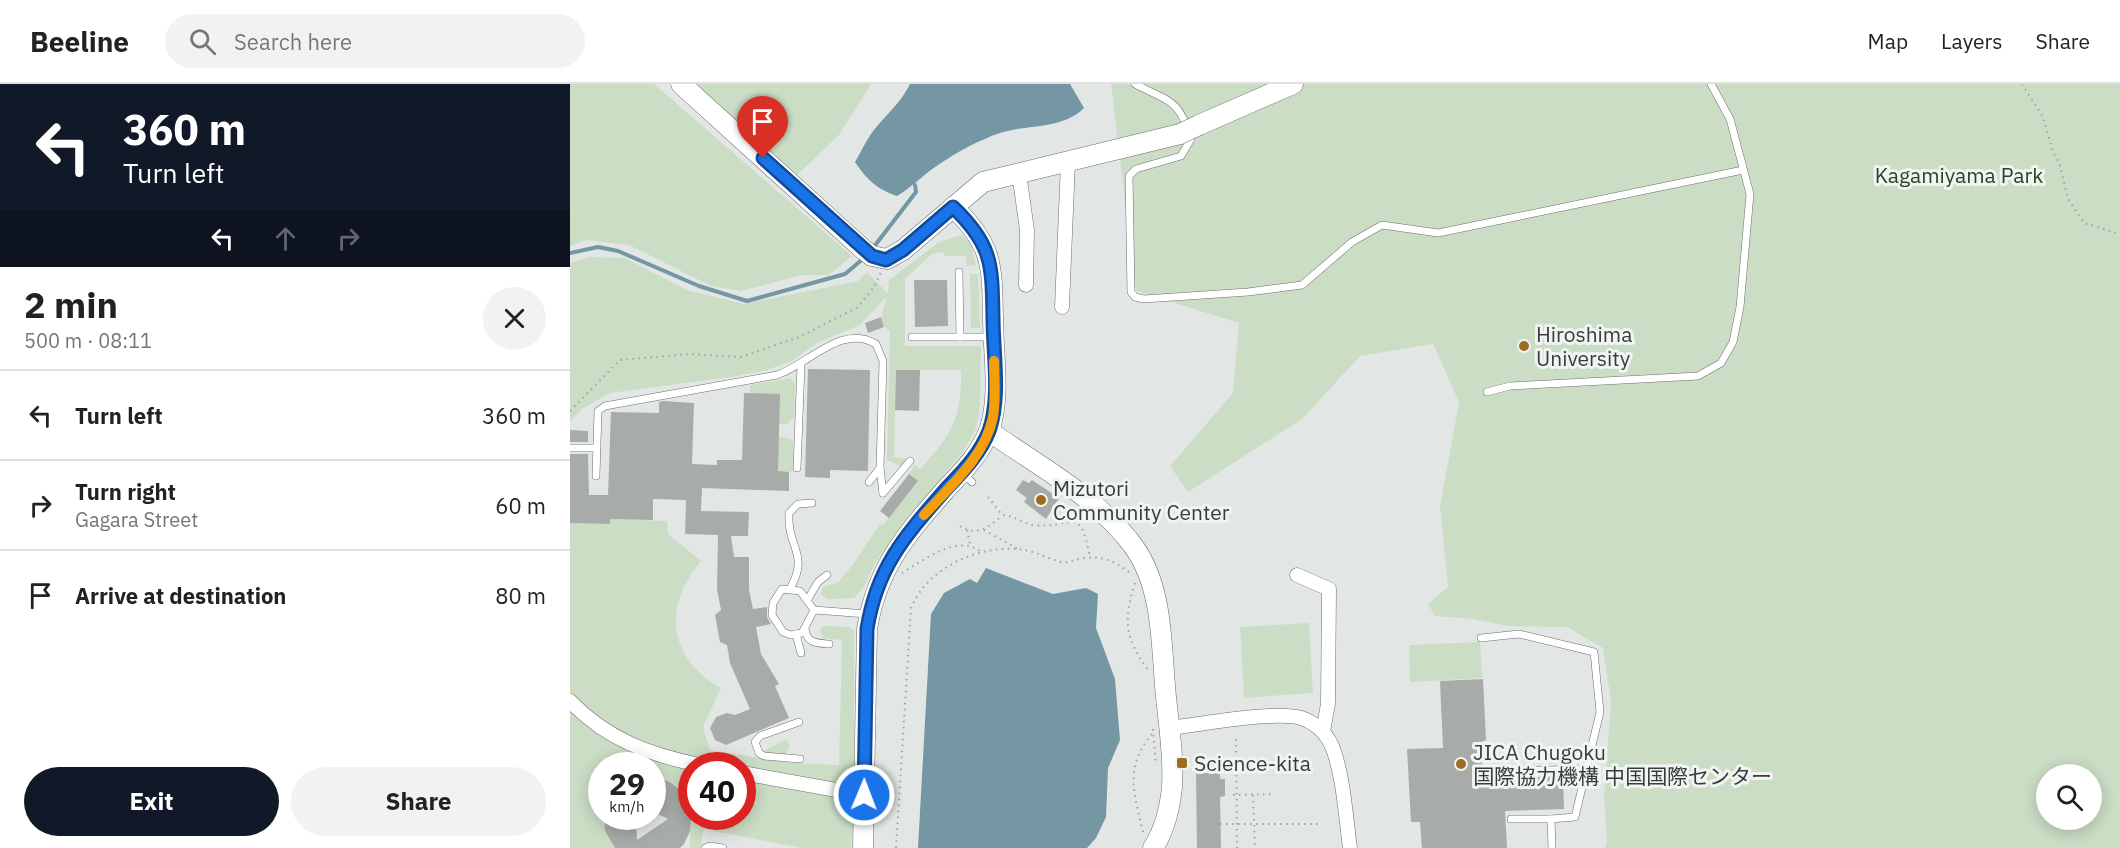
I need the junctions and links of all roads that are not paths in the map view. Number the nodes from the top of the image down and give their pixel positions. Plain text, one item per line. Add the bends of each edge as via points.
1 (681, 84) edge
2 (1135, 84) edge
3 (1293, 84) edge
4 (1711, 84) edge
5 (1068, 162) junction
6 (1743, 170) junction
7 (1019, 173) junction
8 (953, 207) junction
9 (959, 272) dead end
10 (1026, 285) dead end
11 (1062, 307) dead end
12 (912, 337) dead end
13 (960, 337) junction
14 (993, 337) junction
15 (801, 365) junction
16 (1487, 392) dead end
17 (989, 431) junction
18 (570, 448) edge
19 (596, 448) junction
20 (910, 461) dead end
21 (797, 468) dead end
22 (880, 468) junction
23 (596, 476) dead end
24 (869, 482) dead end
25 (812, 503) dead end
26 (804, 553) dead end
27 (800, 561) junction
28 (827, 575) dead end
29 (1297, 575) dead end
30 (790, 589) junction
31 (808, 599) junction
32 (814, 610) junction
33 (870, 614) junction
34 (805, 629) junction
35 (796, 634) junction
36 (1481, 638) dead end
37 (829, 644) dead end
38 (801, 653) dead end
39 (570, 701) edge
40 (799, 722) dead end
41 (1158, 727) junction
42 (1323, 731) junction
43 (800, 759) dead end
44 (678, 761) edge
45 (1586, 770) junction
46 (1482, 772) dead end
47 (756, 776) edge
48 (864, 795) junction
49 (1511, 819) dead end
50 (1551, 819) junction
51 (705, 848) edge
52 (723, 848) edge
53 (863, 848) edge
54 (1153, 848) edge
55 (1350, 848) edge
56 (1552, 848) edge

1 - 8 street via 874,255 903,250
2 - 6 lane via 1170,98 1186,119 1191,139 1181,156 1136,169 1130,176 1131,292 1144,299 1302,285 1352,242 1382,225 1438,233
3 - 5 street, bridge via 1180,134
4 - 6 lane via 1730,119
5 - 7 street
5 - 11 street
6 - 16 lane via 1750,194 1740,307 1733,342 1720,363 1698,376 1510,386
7 - 8 street via 983,182
7 - 10 street via 1027,230
8 - 14 street via 985,244 991,269
9 - 13 lane
12 - 13 lane
13 - 14 lane
14 - 17 street via 994,401
15 - 19 lane via 777,375 605,406 598,411
15 - 21 lane
15 - 22 lane via 845,337 858,336 876,344 883,361
17 - 33 street via 967,477 887,563
17 - 41 street via 1093,504 1135,549 1155,597
18 - 19 lane
19 - 23 lane
20 - 22 lane via 883,493
22 - 24 lane
25 - 27 lane via 798,504 789,513 791,540
26 - 27 lane
27 - 30 lane
28 - 31 lane
29 - 42 street via 1329,589 1328,704
30 - 31 lane via 800,591
30 - 35 lane via 782,589 777,595 772,615 783,632
31 - 32 lane
32 - 33 lane
32 - 34 lane
33 - 48 street
34 - 35 lane
34 - 37 lane via 812,643
35 - 38 lane
36 - 45 lane via 1520,634 1594,652 1600,712
39 - 44 street via 585,717 631,745
40 - 43 lane via 760,736 755,742 764,756
41 - 42 street via 1290,716 1308,720
41 - 54 street via 1171,790 1164,823
42 - 55 street via 1336,759
45 - 46 lane
45 - 50 lane via 1575,817
47 - 48 street
48 - 53 street
49 - 50 lane
50 - 56 lane
51 - 52 lane

